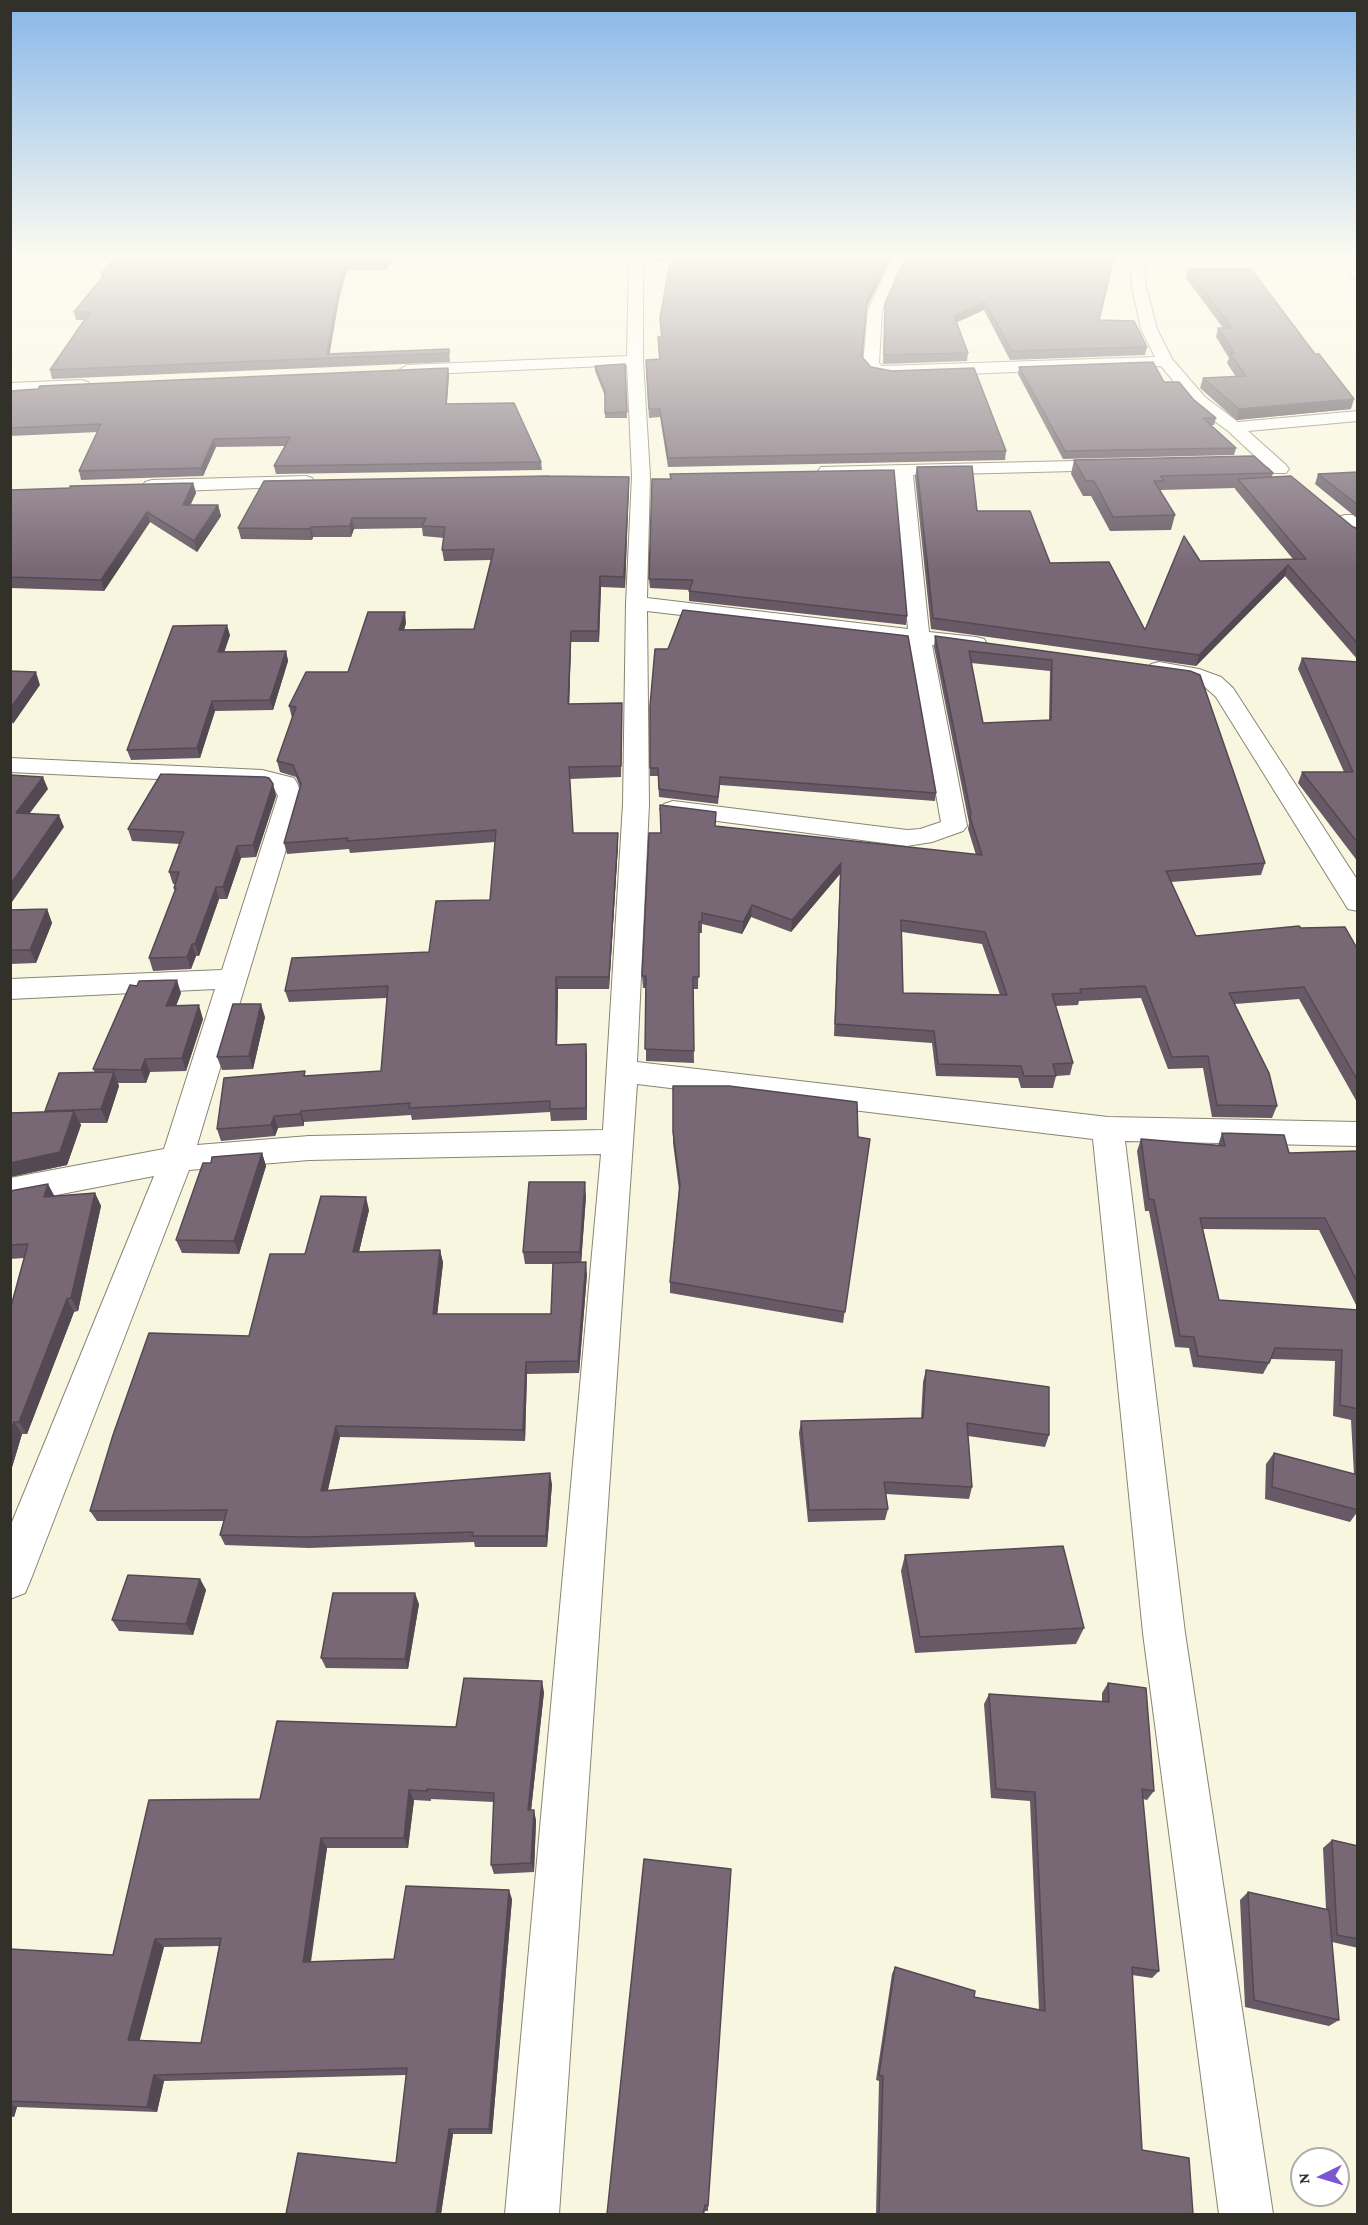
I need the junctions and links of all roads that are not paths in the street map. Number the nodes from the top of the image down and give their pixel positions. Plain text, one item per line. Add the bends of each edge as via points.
1 (595, 362) edge
2 (635, 362) edge
3 (871, 362) edge
4 (1144, 362) edge
5 (1166, 362) edge
6 (397, 371) edge
7 (98, 384) edge
8 (10, 388) edge
9 (1358, 416) edge
10 (1234, 427) junction
11 (1271, 462) junction
12 (1200, 463) edge
13 (1129, 464) edge
14 (903, 469) junction
15 (808, 472) edge
16 (1290, 476) edge
17 (322, 482) edge
18 (137, 486) edge
19 (636, 603) junction
20 (919, 636) junction
21 (1002, 647) edge
22 (1143, 667) edge
23 (10, 765) edge
24 (636, 804) junction
25 (1358, 903) edge
26 (232, 979) junction
27 (10, 989) edge
28 (620, 1071) junction
29 (1108, 1129) junction
30 (1358, 1134) edge
31 (618, 1142) junction
32 (177, 1159) junction
33 (10, 1191) edge
34 (10, 1579) edge
35 (532, 2214) edge
36 (1246, 2214) edge

1 - 6 street
2 - 19 street via 641,476
3 - 4 street via 877,370 892,372
5 - 10 street via 1199,401
7 - 8 street
9 - 10 street
10 - 11 street
11 - 12 street
11 - 16 street
13 - 14 street
14 - 15 street
14 - 20 street
17 - 18 street
19 - 20 street
19 - 24 street
20 - 21 street
20 - 24 street via 954,826 908,838
22 - 25 street via 1191,674 1213,682 1225,693
23 - 26 street via 262,777 285,783 290,796
24 - 28 street
26 - 27 street
26 - 32 street
28 - 29 street
28 - 31 street
29 - 30 street
29 - 36 street via 1164,1633
31 - 32 street via 309,1148
31 - 35 street
32 - 33 street
32 - 34 street

